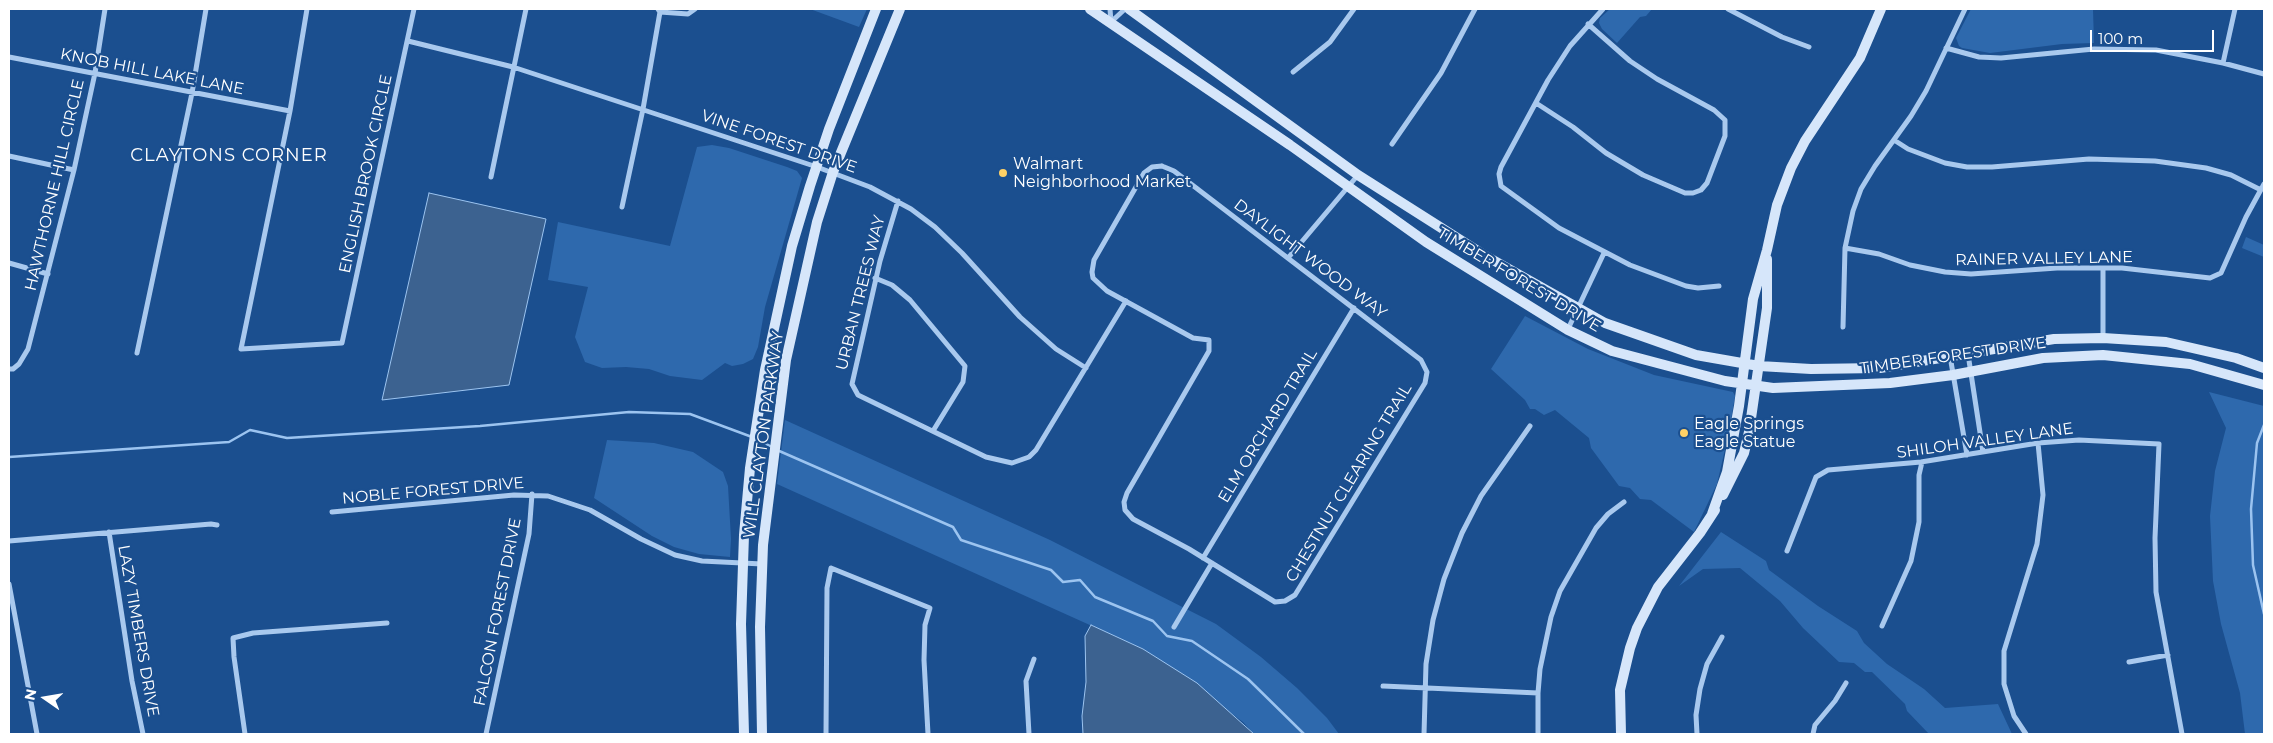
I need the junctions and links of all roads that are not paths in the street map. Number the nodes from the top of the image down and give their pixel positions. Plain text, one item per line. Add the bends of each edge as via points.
1 (105, 9) edge
2 (206, 9) edge
3 (307, 9) edge
4 (414, 9) edge
5 (526, 9) edge
6 (695, 9) edge
7 (876, 9) edge
8 (900, 9) edge
9 (1090, 9) edge
10 (1110, 9) edge
11 (1125, 9) edge
12 (1129, 9) edge
13 (1354, 9) edge
14 (1475, 9) edge
15 (1603, 9) edge
16 (1728, 9) edge
17 (1881, 9) edge
18 (1965, 9) edge
19 (2235, 9) edge
20 (659, 11) edge
21 (1111, 22) junction
22 (1588, 24) junction
23 (408, 41) junction
24 (1809, 47) dead end
25 (1946, 48) junction
26 (9, 57) edge
27 (2223, 63) junction
28 (513, 67) junction
29 (1293, 72) dead end
30 (95, 73) junction
31 (2264, 74) edge
32 (192, 92) junction
33 (1536, 103) junction
34 (643, 109) junction
35 (290, 110) junction
36 (1894, 140) junction
37 (1392, 144) dead end
38 (9, 156) edge
39 (817, 166) junction
40 (74, 170) junction
41 (833, 172) junction
42 (1358, 175) junction
43 (491, 177) dead end
44 (2264, 184) edge
45 (1348, 186) junction
46 (2261, 190) junction
47 (898, 201) junction
48 (622, 207) dead end
49 (1845, 248) junction
50 (1767, 250) junction
51 (1604, 253) junction
52 (1288, 258) junction
53 (9, 264) edge
54 (2103, 268) junction
55 (48, 274) junction
56 (875, 278) junction
57 (1719, 286) dead end
58 (1126, 301) junction
59 (1354, 308) junction
60 (1578, 309) junction
61 (1843, 327) dead end
62 (1568, 330) junction
63 (2103, 338) junction
64 (769, 351) junction
65 (137, 353) dead end
66 (1968, 353) junction
67 (787, 355) junction
68 (1950, 356) junction
69 (1744, 364) junction
70 (1759, 366) junction
71 (9, 368) edge
72 (1086, 368) junction
73 (2264, 368) edge
74 (1970, 370) junction
75 (1954, 374) junction
76 (1425, 383) joint
77 (1742, 383) junction
78 (2264, 385) edge
79 (1756, 386) junction
80 (1530, 426) dead end
81 (932, 431) junction
82 (2038, 443) junction
83 (1983, 452) junction
84 (1967, 455) junction
85 (1922, 462) junction
86 (532, 494) junction
87 (1624, 502) dead end
88 (332, 512) dead end
89 (1712, 514) junction
90 (218, 526) dead end
91 (108, 532) junction
92 (9, 540) edge
93 (1787, 551) dead end
94 (1203, 558) junction
95 (1212, 563) junction
96 (743, 564) junction
97 (762, 564) junction
98 (9, 584) edge
99 (387, 623) dead end
100 (1882, 626) dead end
101 (1174, 627) dead end
102 (1722, 637) dead end
103 (2168, 655) junction
104 (1034, 659) dead end
105 (2130, 662) dead end
106 (1846, 683) dead end
107 (1383, 686) dead end
108 (1424, 688) junction
109 (1538, 693) junction
110 (762, 719) junction
111 (743, 721) junction
112 (37, 734) edge
113 (143, 734) edge
114 (245, 734) edge
115 (486, 734) edge
116 (744, 734) edge
117 (762, 734) edge
118 (826, 734) edge
119 (928, 734) edge
120 (1029, 734) edge
121 (1424, 734) edge
122 (1538, 734) edge
123 (1621, 734) edge
124 (1697, 734) edge
125 (1813, 734) edge
126 (2026, 734) edge
127 (2182, 734) edge

1 - 30 street, HAWTHORNE HILL CIRCLE
2 - 32 street
3 - 35 street
4 - 23 street, ENGLISH BROOK CIRCLE
5 - 28 street
6 - 20 street via 688,14
7 - 39 main road, WILL CLAYTON PARKWAY
8 - 41 main road, WILL CLAYTON PARKWAY
9 - 21 main road, TIMBER FOREST DRIVE
10 - 21 street
11 - 21 street
12 - 42 main road, TIMBER FOREST DRIVE
13 - 29 street via 1330,42
14 - 37 street via 1441,74
15 - 22 street
16 - 24 street
17 - 50 main road via 1860,58 1820,117 1791,168 1777,204
18 - 25 street
19 - 27 street
20 - 34 street
21 - 45 main road, TIMBER FOREST DRIVE
22 - 33 street via 1562,57
22 - 33 street via 1630,61 1725,120 1726,136 1707,183 1700,190 1685,193 1643,175
23 - 28 street, VINE FOREST DRIVE
23 - 35 street, ENGLISH BROOK CIRCLE via 342,344 241,349
25 - 27 street via 1979,57 2001,58 2058,51 2156,50
25 - 36 street via 1926,91
26 - 30 street, KNOB HILL LAKE LANE
27 - 31 street
28 - 34 street, VINE FOREST DRIVE
28 - 43 street
30 - 32 street, KNOB HILL LAKE LANE
30 - 40 street, HAWTHORNE HILL CIRCLE
32 - 35 street, KNOB HILL LAKE LANE
32 - 65 street
33 - 51 street via 1501,167 1500,180 1505,190 1538,214
34 - 39 street, VINE FOREST DRIVE
34 - 48 street
36 - 46 street via 1945,164 1967,167 2089,159 2145,160 2206,168 2231,175
36 - 49 street via 1862,190 1853,211
38 - 40 street
39 - 41 street, VINE FOREST DRIVE
39 - 64 main road, WILL CLAYTON PARKWAY via 792,246
40 - 55 street, HAWTHORNE HILL CIRCLE
41 - 47 street, VINE FOREST DRIVE
41 - 67 main road, WILL CLAYTON PARKWAY via 817,222
42 - 45 street
42 - 60 main road, TIMBER FOREST DRIVE via 1484,255
44 - 46 street
45 - 52 street
45 - 62 main road, TIMBER FOREST DRIVE via 1426,242
46 - 54 street, RAINER VALLEY LANE via 2225,266 2216,276
47 - 56 street, URBAN TREES WAY
47 - 72 street, VINE FOREST DRIVE via 935,226 1040,336
49 - 54 street, RAINER VALLEY LANE via 1962,274
49 - 61 street
50 - 69 main road via 1753,299
50 - 70 main road via 1766,308
51 - 57 street via 1686,286
51 - 60 street
52 - 58 street, DAYLIGHT WOOD WAY via 1174,171 1162,166 1152,167 1144,173 1094,260 1092,272 1097,283
52 - 59 street, DAYLIGHT WOOD WAY
53 - 55 street
54 - 63 street
55 - 71 street, HAWTHORNE HILL CIRCLE via 28,349 19,364
56 - 81 street via 898,289 962,360 963,382
56 - 81 street, URBAN TREES WAY via 852,378 854,391
58 - 72 street
58 - 94 street via 1193,338 1209,340 1207,356 1127,493 1124,506 1129,517
59 - 76 street, DAYLIGHT WOOD WAY via 1421,360 1427,372
59 - 94 street, ELM ORCHARD TRAIL
60 - 62 street
60 - 69 main road, TIMBER FOREST DRIVE via 1647,339 1696,355
62 - 77 main road, TIMBER FOREST DRIVE via 1612,351
63 - 66 main road, TIMBER FOREST DRIVE via 2054,339
63 - 73 main road, TIMBER FOREST DRIVE via 2166,342
64 - 67 main road
64 - 96 main road, WILL CLAYTON PARKWAY via 752,453
66 - 68 main road, TIMBER FOREST DRIVE
66 - 74 street
67 - 97 main road, WILL CLAYTON PARKWAY
68 - 70 main road, TIMBER FOREST DRIVE via 1880,368
68 - 75 street
69 - 70 main road, TIMBER FOREST DRIVE
69 - 77 main road
70 - 79 main road
72 - 81 street via 1042,442 1020,462 993,460
74 - 75 main road, TIMBER FOREST DRIVE
74 - 78 main road, TIMBER FOREST DRIVE via 2043,358 2102,355 2190,364
74 - 83 street
75 - 79 main road, TIMBER FOREST DRIVE via 1890,383
75 - 84 street
76 - 95 street, CHESTNUT CLEARING TRAIL via 1295,595 1275,602
77 - 79 main road, TIMBER FOREST DRIVE
77 - 89 main road via 1727,472
79 - 89 main road via 1744,453
80 - 108 street via 1482,496 1462,533 1438,601 1429,640
82 - 83 street, SHILOH VALLEY LANE
82 - 103 street, SHILOH VALLEY LANE via 2079,440 2159,444 2155,579
82 - 126 street via 2042,495 2037,544 2004,651 2004,684 2014,716
83 - 84 street, SHILOH VALLEY LANE
84 - 85 street, SHILOH VALLEY LANE
85 - 93 street, SHILOH VALLEY LANE via 1828,470 1816,478
85 - 100 street via 1919,522 1911,561
86 - 88 street, NOBLE FOREST DRIVE
86 - 96 street, NOBLE FOREST DRIVE via 590,510 675,555
86 - 115 street, FALCON FOREST DRIVE via 529,534
87 - 109 street via 1596,528 1560,591 1544,644
89 - 123 main road via 1658,587 1637,628 1620,690
90 - 91 street
91 - 92 street
91 - 113 street, LAZY TIMBERS DRIVE
94 - 95 street
95 - 101 street
96 - 97 street, NOBLE FOREST DRIVE
96 - 111 main road, WILL CLAYTON PARKWAY
97 - 110 main road, WILL CLAYTON PARKWAY
98 - 112 street
99 - 114 street via 253,633 233,638
102 - 124 street via 1707,664 1700,689
103 - 105 street
103 - 127 street
104 - 120 street via 1026,681
106 - 125 street via 1815,725
107 - 108 street
108 - 109 street
108 - 121 street
109 - 122 street
110 - 111 main road
110 - 117 main road, WILL CLAYTON PARKWAY
111 - 116 main road, WILL CLAYTON PARKWAY
118 - 119 street via 827,588 831,568 930,608 925,625 924,660

